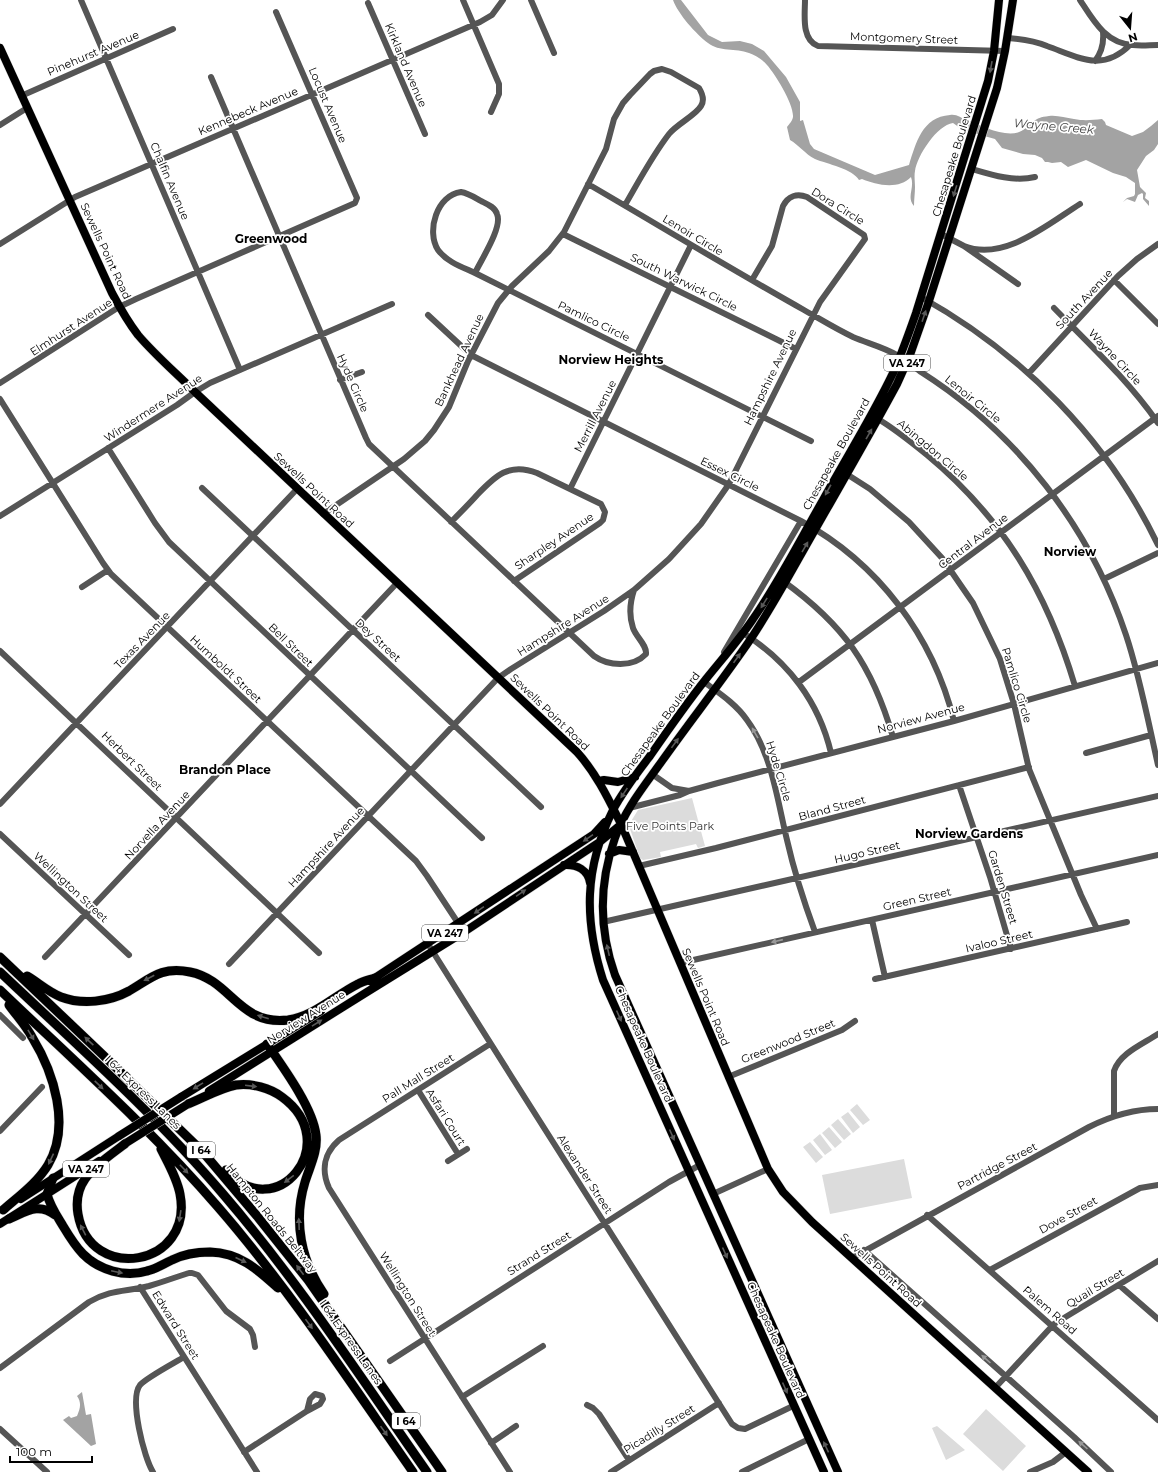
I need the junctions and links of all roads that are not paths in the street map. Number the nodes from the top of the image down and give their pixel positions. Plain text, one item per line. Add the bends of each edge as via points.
1 (81, 0) edge
2 (463, 0) edge
3 (503, 0) edge
4 (531, 0) edge
5 (805, 0) edge
6 (999, 0) edge
7 (1014, 0) edge
8 (1080, 0) edge
9 (368, 4) dead end
10 (276, 12) dead end
11 (474, 25) junction
12 (173, 29) dead end
13 (1103, 32) junction
14 (1008, 38) junction
15 (1130, 45) junction
16 (1158, 45) edge
17 (0, 48) edge
18 (994, 51) junction
19 (1005, 51) junction
20 (554, 53) dead end
21 (106, 59) junction
22 (392, 59) junction
23 (1095, 61) junction
24 (211, 78) dead end
25 (312, 94) junction
26 (22, 96) junction
27 (27, 108) junction
28 (491, 112) dead end
29 (0, 125) edge
30 (232, 129) junction
31 (425, 134) dead end
32 (151, 164) junction
33 (972, 169) junction
34 (1035, 177) dead end
35 (588, 184) junction
36 (69, 200) junction
37 (1080, 204) dead end
38 (353, 205) joint
39 (625, 206) junction
40 (563, 234) junction
41 (941, 234) junction
42 (279, 237) junction
43 (950, 238) junction
44 (0, 244) edge
45 (1158, 244) edge
46 (691, 245) junction
47 (964, 246) junction
48 (850, 261) joint
49 (198, 272) junction
50 (475, 274) junction
51 (752, 280) junction
52 (1114, 280) junction
53 (1018, 284) dead end
54 (669, 286) junction
55 (508, 290) junction
56 (921, 297) junction
57 (929, 301) junction
58 (392, 304) dead end
59 (119, 307) junction
60 (1054, 308) dead end
61 (428, 315) dead end
62 (813, 315) junction
63 (1158, 324) edge
64 (1072, 327) junction
65 (321, 335) junction
66 (796, 349) junction
67 (636, 354) junction
68 (470, 355) junction
69 (903, 360) junction
70 (240, 370) junction
71 (362, 372) dead end
72 (1029, 373) junction
73 (340, 380) junction
74 (0, 383) edge
75 (195, 392) junction
76 (0, 399) edge
77 (762, 417) junction
78 (878, 419) junction
79 (1157, 419) edge
80 (603, 421) junction
81 (811, 441) dead end
82 (108, 448) junction
83 (1104, 456) junction
84 (394, 466) junction
85 (843, 472) junction
86 (53, 483) junction
87 (729, 484) junction
88 (202, 488) dead end
89 (297, 489) junction
90 (570, 489) junction
91 (1053, 494) junction
92 (323, 514) junction
93 (0, 516) edge
94 (451, 522) junction
95 (808, 525) junction
96 (1001, 532) junction
97 (254, 536) junction
98 (1158, 545) edge
99 (1158, 553) edge
100 (108, 570) junction
101 (951, 570) junction
102 (1104, 579) junction
103 (782, 580) junction
104 (514, 581) junction
105 (211, 582) junction
106 (397, 583) junction
107 (82, 587) dead end
108 (634, 590) junction
109 (900, 607) junction
110 (167, 627) junction
111 (354, 631) junction
112 (569, 633) junction
113 (743, 633) junction
114 (751, 638) junction
115 (850, 644) junction
116 (0, 651) edge
117 (1158, 663) edge
118 (715, 668) junction
119 (1136, 669) junction
120 (310, 677) junction
121 (498, 678) junction
122 (704, 682) junction
123 (799, 682) junction
124 (1075, 686) junction
125 (714, 689) junction
126 (1014, 704) junction
127 (954, 721) junction
128 (268, 722) junction
129 (77, 723) junction
130 (454, 726) junction
131 (1151, 735) junction
132 (893, 737) junction
133 (831, 753) junction
134 (1086, 753) dead end
135 (1158, 765) edge
136 (1029, 767) junction
137 (770, 769) junction
138 (411, 771) junction
139 (652, 774) junction
140 (635, 777) junction
141 (599, 781) junction
142 (959, 785) junction
143 (688, 791) junction
144 (1158, 796) edge
145 (0, 804) edge
146 (541, 807) dead end
147 (629, 808) junction
148 (614, 809) junction
149 (368, 817) junction
150 (177, 818) junction
151 (1050, 821) junction
152 (621, 824) junction
153 (785, 830) junction
154 (0, 834) edge
155 (482, 838) dead end
156 (977, 838) junction
157 (601, 840) junction
158 (633, 852) junction
159 (609, 854) junction
160 (1158, 855) edge
161 (563, 865) junction
162 (639, 866) junction
163 (1073, 874) junction
164 (796, 878) junction
165 (591, 884) junction
166 (994, 892) junction
167 (658, 910) junction
168 (277, 913) junction
169 (86, 914) junction
170 (872, 920) junction
171 (603, 922) junction
172 (1127, 922) dead end
173 (458, 924) junction
174 (1097, 929) junction
175 (464, 932) junction
176 (815, 932) junction
177 (428, 944) junction
178 (1011, 949) junction
179 (433, 952) junction
180 (319, 953) dead end
181 (129, 956) dead end
182 (0, 957) edge
183 (45, 957) dead end
184 (680, 963) junction
185 (229, 964) dead end
186 (13, 970) junction
187 (0, 972) edge
188 (615, 975) junction
189 (885, 977) junction
190 (375, 978) junction
191 (875, 979) dead end
192 (603, 980) junction
193 (0, 992) edge
194 (0, 1015) edge
195 (855, 1021) dead end
196 (1158, 1034) edge
197 (23, 1038) dead end
198 (490, 1044) junction
199 (270, 1048) junction
200 (728, 1077) junction
201 (42, 1087) dead end
202 (418, 1090) junction
203 (188, 1104) junction
204 (1158, 1109) edge
205 (1114, 1116) junction
206 (356, 1129) joint
207 (0, 1131) edge
208 (157, 1141) junction
209 (126, 1143) junction
210 (467, 1148) dead end
211 (202, 1151) junction
212 (458, 1154) junction
213 (448, 1161) dead end
214 (700, 1165) junction
215 (768, 1169) junction
216 (689, 1172) junction
217 (53, 1178) junction
218 (1158, 1185) edge
219 (47, 1194) junction
220 (713, 1194) junction
221 (1, 1209) edge
222 (927, 1215) junction
223 (57, 1216) junction
224 (8, 1219) junction
225 (605, 1223) junction
226 (0, 1224) edge
227 (864, 1250) junction
228 (852, 1258) junction
229 (1158, 1261) edge
230 (990, 1270) junction
231 (1119, 1285) junction
232 (140, 1287) junction
233 (294, 1302) junction
234 (1158, 1319) edge
235 (1052, 1326) junction
236 (424, 1338) junction
237 (255, 1346) dead end
238 (543, 1346) dead end
239 (184, 1357) junction
240 (390, 1361) dead end
241 (0, 1368) edge
242 (371, 1370) junction
243 (1006, 1376) junction
244 (995, 1388) junction
245 (462, 1397) junction
246 (719, 1403) junction
247 (587, 1405) dead end
248 (794, 1406) junction
249 (307, 1411) dead end
250 (1158, 1420) edge
251 (516, 1426) dead end
252 (0, 1428) edge
253 (809, 1439) junction
254 (491, 1443) junction
255 (244, 1452) junction
256 (1066, 1452) junction
257 (629, 1460) junction
258 (47, 1472) edge
259 (154, 1472) edge
260 (257, 1472) edge
261 (413, 1472) edge
262 (427, 1472) edge
263 (442, 1472) edge
264 (510, 1472) edge
265 (611, 1472) edge
266 (742, 1472) edge
267 (824, 1472) edge
268 (838, 1472) edge
269 (1030, 1472) edge
270 (1088, 1472) edge
271 (1111, 1472) edge

1 - 21 street, Chalfin Avenue
2 - 11 street
3 - 11 street, Kennebeck Avenue via 492,15
4 - 20 street
5 - 18 street, Montgomery Street via 807,36 814,45
6 - 18 main road, Chesapeake Boulevard / VA 247
7 - 14 main road, Chesapeake Boulevard / VA 247
8 - 13 street
9 - 22 street, Kirkland Avenue
10 - 25 street, Locust Avenue
11 - 22 street, Kennebeck Avenue
11 - 28 street via 499,84 499,94
12 - 21 street, Pinehurst Avenue
13 - 15 street via 1115,40
13 - 23 street via 1101,53
14 - 19 main road, Chesapeake Boulevard / VA 247
14 - 23 street via 1046,45 1082,59
15 - 16 street
15 - 23 street via 1112,58
17 - 26 main road, Sewells Point Road
18 - 19 street, Montgomery Street
18 -> 41 main road, Chesapeake Boulevard / VA 247 via 986,88
19 - 33 main road, Chesapeake Boulevard / VA 247 via 997,88
21 - 26 street, Pinehurst Avenue
21 - 32 street, Chalfin Avenue
22 - 25 street, Kennebeck Avenue
22 - 31 street, Kirkland Avenue
24 - 30 street, Hyde Circle
25 - 30 street, Kennebeck Avenue
25 - 38 street, Locust Avenue via 357,198
26 - 27 main road, Sewells Point Road
27 - 29 street
27 - 36 main road, Sewells Point Road
30 - 32 street, Kennebeck Avenue
30 - 42 street, Hyde Circle
32 - 36 street, Kennebeck Avenue
32 - 49 street, Chalfin Avenue
33 - 34 street via 1005,178
33 - 43 main road, Chesapeake Boulevard / VA 247
35 - 39 street, Lenoir Circle
35 - 39 street, Bankhead Avenue via 606,149 614,119 623,103 650,74 662,69 699,88 703,102 698,110 669,134
35 - 40 street, Bankhead Avenue
36 - 44 street, Kennebeck Avenue
36 - 59 main road, Sewells Point Road
37 - 47 street via 1011,245 984,250
38 - 42 street, Elmhurst Avenue
39 - 46 street, Lenoir Circle
40 - 54 street, South Warwick Circle
40 - 55 street, Bankhead Avenue
41 - 43 street
41 - 56 main road, Chesapeake Boulevard / VA 247
42 - 49 street, Elmhurst Avenue
42 - 65 street, Hyde Circle
43 - 47 street
43 - 57 main road, Chesapeake Boulevard / VA 247
45 - 52 street, South Avenue
46 - 51 street, Lenoir Circle
46 - 54 street, Merrill Avenue
47 - 53 street
48 - 51 street, Dora Circle via 865,240 864,235 807,197 798,195 785,202 772,246
48 - 62 street, Hampshire Avenue
49 - 59 street, Elmhurst Avenue
49 - 70 street, Chalfin Avenue
50 - 50 street, Pamlico Circle via 496,232 498,215 490,205 466,193 456,193 446,198 438,211 433,226 433,237 438,249 448,260
50 - 55 street, Pamlico Circle
51 - 62 street, Lenoir Circle
52 - 63 street
52 - 64 street, South Avenue
54 - 66 street, South Warwick Circle
54 - 67 street, Merrill Avenue
55 - 67 street, Pamlico Circle
55 - 68 street, Bankhead Avenue via 490,316
56 - 57 street
56 - 69 main road, Chesapeake Boulevard / VA 247
69 -> 57 main road, Chesapeake Boulevard / VA 247
57 - 72 street via 979,333
58 - 65 street, Windermere Avenue
59 - 74 street, Elmhurst Avenue
59 - 75 main road, Sewells Point Road via 152,350
60 - 64 street, Wayne Circle
61 - 68 street, Essex Circle
62 - 66 street, Hampshire Avenue
62 - 69 street, Lenoir Circle via 850,336
64 - 72 street, South Avenue
64 - 79 street, Wayne Circle via 1113,368
65 - 70 street, Windermere Avenue
65 - 73 street, Hyde Circle
66 - 77 street, Hampshire Avenue
67 - 77 street, Pamlico Circle
67 - 80 street, Merrill Avenue
68 - 80 street, Essex Circle
68 - 84 street, Bankhead Avenue via 442,419 425,441
69 - 78 main road, Chesapeake Boulevard / VA 247 via 897,384
69 - 85 main road, Chesapeake Boulevard / VA 247 via 886,387
69 - 91 street, Lenoir Circle via 973,409 1019,453
70 - 75 street, Windermere Avenue
71 - 73 street
72 - 83 street via 1079,424
73 - 84 street, Hyde Circle via 366,438
75 - 82 street, Windermere Avenue via 177,406
75 - 89 main road, Sewells Point Road
76 - 86 street, Humboldt Street
77 - 81 street, Pamlico Circle
77 - 87 street, Hampshire Avenue
85 -> 78 main road, Chesapeake Boulevard / VA 247
78 - 96 street, Abingdon Circle via 938,464 962,486
79 - 83 street, Central Avenue
80 - 87 street, Essex Circle
80 - 90 street, Merrill Avenue
82 - 86 street, Windermere Avenue
82 - 105 street, Bell Street via 169,542
83 - 91 street, Central Avenue
83 - 98 street via 1133,498
84 - 92 street, Bankhead Avenue
84 - 94 street, Hyde Circle
85 - 95 main road, Chesapeake Boulevard / VA 247
85 - 101 street, Pamlico Circle via 909,522
86 - 93 street, Windermere Avenue
86 - 100 street, Humboldt Street
87 - 95 street, Essex Circle
87 - 108 street, Hampshire Avenue via 696,530 669,559
88 - 97 street, Dey Street
89 - 92 main road, Sewells Point Road
89 - 97 street, Texas Avenue
90 - 94 street, Sharpley Avenue via 532,471 512,470 492,479
90 - 104 street, Sharpley Avenue via 601,504 605,512 603,520
91 - 96 street, Central Avenue
91 - 102 street, Lenoir Circle
92 - 106 main road, Sewells Point Road
94 - 104 street, Hyde Circle
95 - 103 main road, Chesapeake Boulevard / VA 247
95 - 109 street, Essex Circle via 837,543 865,567
95 - 118 street
96 - 101 street, Central Avenue
96 - 124 street, Abingdon Circle via 1041,597 1061,642
97 - 105 street, Texas Avenue
97 - 111 street, Dey Street
99 - 102 street
100 - 107 street
100 - 110 street, Humboldt Street
101 - 109 street, Central Avenue
101 - 126 street, Pamlico Circle via 983,620 1000,659
102 - 119 street, Lenoir Circle
103 -> 113 main road, Chesapeake Boulevard / VA 247
103 - 114 main road, Chesapeake Boulevard / VA 247
103 - 115 street via 814,605
104 - 112 street, Hyde Circle
105 - 110 street, Texas Avenue
105 - 120 street, Bell Street
106 - 111 street, Norvella Avenue
106 - 121 main road, Sewells Point Road
108 - 112 street, Hampshire Avenue
108 - 112 street, Hyde Circle via 632,621 637,635 646,648 644,656 630,662 610,663 594,656
109 - 115 street, Central Avenue
109 - 127 street, Essex Circle via 921,637 935,665
110 - 128 street, Humboldt Street
110 - 129 street, Texas Avenue
111 - 120 street, Norvella Avenue
111 - 130 street, Dey Street
112 - 121 street, Hampshire Avenue
113 - 114 street
113 - 118 main road, Chesapeake Boulevard / VA 247
114 - 123 street via 781,662
125 -> 114 main road, Chesapeake Boulevard / VA 247
115 - 123 street, Central Avenue
115 - 132 street via 879,695
116 - 129 street, Herbert Street
117 - 119 street, Norview Avenue
118 - 122 main road, Chesapeake Boulevard / VA 247
119 - 124 street, Norview Avenue
119 - 131 street, Lenoir Circle
120 - 128 street, Norvella Avenue
120 - 138 street, Bell Street
121 - 130 street, Hampshire Avenue
121 - 141 main road, Sewells Point Road via 577,752
122 - 125 street, Hyde Circle
122 - 140 main road, Chesapeake Boulevard / VA 247
123 - 133 street via 818,714
124 - 126 street, Norview Avenue
137 -> 125 street, Hyde Circle via 762,746 746,719 729,700
139 -> 125 main road, Chesapeake Boulevard / VA 247
126 - 127 street, Norview Avenue
126 - 136 street, Pamlico Circle
127 - 132 street, Norview Avenue
128 - 149 street, Humboldt Street
128 - 150 street, Norvella Avenue
129 - 145 street, Texas Avenue
129 - 150 street, Herbert Street
130 - 138 street, Hampshire Avenue
130 - 146 street, Dey Street
131 - 134 street
131 - 135 street, Lenoir Circle
132 - 133 street, Norview Avenue
133 - 137 street, Norview Avenue
136 - 142 street, Bland Street
136 - 151 street, Pamlico Circle
137 - 143 street, Norview Avenue
137 - 153 street, Hyde Circle
138 - 149 street, Hampshire Avenue
138 - 155 street, Bell Street
139 - 143 street via 672,788
139 - 147 main road, Chesapeake Boulevard / VA 247
140 - 141 main road via 618,782
140 -> 148 main road, Chesapeake Boulevard / VA 247
141 - 148 main road, Sewells Point Road
142 - 153 street, Bland Street
142 - 156 street, Garden Street
143 - 147 street, Norview Avenue
144 - 151 street, Hugo Street
147 - 152 main road, Chesapeake Boulevard / VA 247
148 - 152 main road, Sewells Point Road
148 - 157 main road, Chesapeake Boulevard
148 -> 173 main road, Norview Avenue / VA 247 via 594,834
149 - 168 street, Hampshire Avenue
149 - 173 street, Humboldt Street via 416,861
150 - 168 street, Herbert Street
150 - 169 street, Norvella Avenue
151 - 156 street, Hugo Street
151 - 163 street, Pamlico Circle
152 - 157 main road, Norview Avenue / VA 247
152 - 158 main road, Sewells Point Road
152 - 159 main road, Chesapeake Boulevard
153 - 162 street, Bland Street
153 - 164 street, Hyde Circle
154 - 169 street, Wellington Street
156 - 164 street, Hugo Street
156 - 166 street, Garden Street
157 - 161 main road, Norview Avenue / VA 247
157 - 165 main road, Chesapeake Boulevard
158 - 159 main road via 619,850
158 - 162 main road, Sewells Point Road
159 - 171 main road, Chesapeake Boulevard via 603,888
160 - 163 street, Green Street
161 - 165 main road via 573,865 584,870
175 -> 161 main road, Norview Avenue / VA 247
162 - 167 main road, Sewells Point Road
163 - 166 street, Green Street
163 - 174 street, Pamlico Circle
164 - 167 street, Hugo Street
164 - 176 street, Hyde Circle
165 - 192 main road, Chesapeake Boulevard via 591,930
166 - 170 street, Green Street
166 - 178 street, Garden Street
167 - 171 street, Hugo Street
167 - 184 main road, Sewells Point Road
168 - 180 street, Herbert Street
168 - 185 street, Hampshire Avenue
169 - 181 street, Wellington Street
169 - 183 street, Norvella Avenue
170 - 176 street, Green Street
170 - 189 street
188 -> 171 main road, Chesapeake Boulevard
172 - 174 street, Ivaloo Street
173 - 175 street, Humboldt Street
173 - 177 main road, Norview Avenue / VA 247
174 - 178 street, Ivaloo Street
175 - 179 main road, Norview Avenue / VA 247
176 -> 184 street, Green Street
177 - 179 street, Alexander Street
177 - 190 main road, Norview Avenue / VA 247
178 - 189 street, Ivaloo Street
179 - 198 street, Alexander Street
199 -> 179 main road, Norview Avenue / VA 247
182 - 186 highway, Hampton Roads Beltway / I 64
184 - 200 main road, Sewells Point Road
190 -> 186 highway via 358,984 311,1013 282,1020 253,1014 238,1005 211,979 190,972 163,972 146,979 122,995 102,1000 80,1001 49,991 29,977
211 -> 186 highway, Hampton Roads Beltway / I 64
187 - 262 highway, I 64 Express Lanes via 150,1115 222,1193 310,1306
188 - 192 main road
188 - 214 main road, Chesapeake Boulevard
189 - 191 street, Ivaloo Street
190 - 199 main road, Norview Avenue / VA 247
192 -> 216 main road, Chesapeake Boulevard
193 -> 208 highway, I 64
193 -> 221 highway via 28,1030 41,1054 52,1082 59,1126 56,1145 49,1163 30,1187
194 - 197 street
195 - 200 street, Greenwood Street via 842,1030
196 - 205 street via 1122,1058 1116,1066
198 - 202 street, Pall Mall Street
198 - 225 street, Alexander Street
199 - 203 main road, Norview Avenue / VA 247
199 -> 217 main road, Norview Avenue / VA 247, bridge via 181,1097
242 -> 199 highway via 342,1318 318,1284 304,1254 300,1230 300,1203 314,1154 316,1134 306,1104
200 - 215 main road, Sewells Point Road
201 - 207 street
202 - 206 street, Pall Mall Street
202 - 212 street, Asfari Court
203 - 209 main road, Norview Avenue / VA 247, bridge
203 -> 211 highway via 231,1086 241,1084 262,1087 291,1104 302,1120 307,1136 306,1153 299,1170 285,1183 268,1188 250,1187 236,1181
204 - 205 street, Partridge Street via 1138,1110
205 - 222 street, Partridge Street
206 - 236 street, Wellington Street via 335,1144 328,1154 324,1168 326,1181
208 -> 209 highway via 178,1184 181,1216 175,1232 165,1246 151,1255 135,1259 111,1256 96,1247 83,1231 77,1211 79,1192 85,1179 100,1163
208 -> 233 highway, I 64 via 218,1206
209 - 219 main road, Norview Avenue / VA 247
210 - 212 street
242 -> 211 highway, Hampton Roads Beltway / I 64 via 286,1251
212 - 213 street
214 - 216 street, Strand Street
214 - 220 main road, Chesapeake Boulevard
215 - 220 street
215 - 228 main road, Sewells Point Road via 794,1204
216 - 225 street, Strand Street
216 -> 248 main road, Chesapeake Boulevard
217 - 219 highway
217 - 221 main road, Norview Avenue / VA 247
218 - 230 street, Dove Street via 1140,1188
219 - 223 highway
219 - 224 main road, Norview Avenue / VA 247
268 -> 220 main road, Chesapeake Boulevard
221 - 224 street
222 - 227 street, Partridge Street
222 - 230 street, Palem Road
223 - 224 highway via 49,1210 39,1208
223 -> 233 highway via 76,1247 92,1262 107,1270 137,1273 191,1254 224,1254 248,1263
224 - 226 main road, Norview Avenue / VA 247
225 - 236 street, Strand Street
225 - 246 street, Alexander Street
227 - 228 street, Partridge Street
243 -> 227 street, Sewells Point Road
228 - 244 main road, Sewells Point Road
229 - 231 street, Quail Street
230 - 235 street, Palem Road
231 - 234 street
231 - 235 street, Quail Street
232 - 237 street via 188,1273 195,1274 226,1311 250,1329
232 - 239 street, Edward Street
232 - 241 street, Edward Street via 111,1292 94,1299
233 -> 261 highway, I 64
235 - 243 street, Quail Street
235 - 250 street, Palem Road
236 - 240 street, Strand Street
236 - 245 street, Wellington Street
238 - 245 street
239 - 255 street, Edward Street
239 - 259 street via 142,1382 137,1389 136,1412 144,1454
242 - 263 highway, Hampton Roads Beltway / I 64
243 - 244 street, Quail Street
271 -> 243 street, Sewells Point Road
244 - 256 main road, Sewells Point Road
245 - 254 street, Wellington Street
246 - 248 street, Alexander Street via 734,1426 741,1429
246 - 257 street, Picadilly Street
247 - 257 street via 599,1414
248 - 253 main road, Chesapeake Boulevard
249 - 255 street
251 - 254 street
252 - 258 street
253 - 266 street
253 - 267 main road, Chesapeake Boulevard
254 - 264 street, Wellington Street
255 - 260 street, Edward Street
256 - 269 street via 1054,1462
256 - 270 main road, Sewells Point Road
257 - 265 street, Picadilly Street

